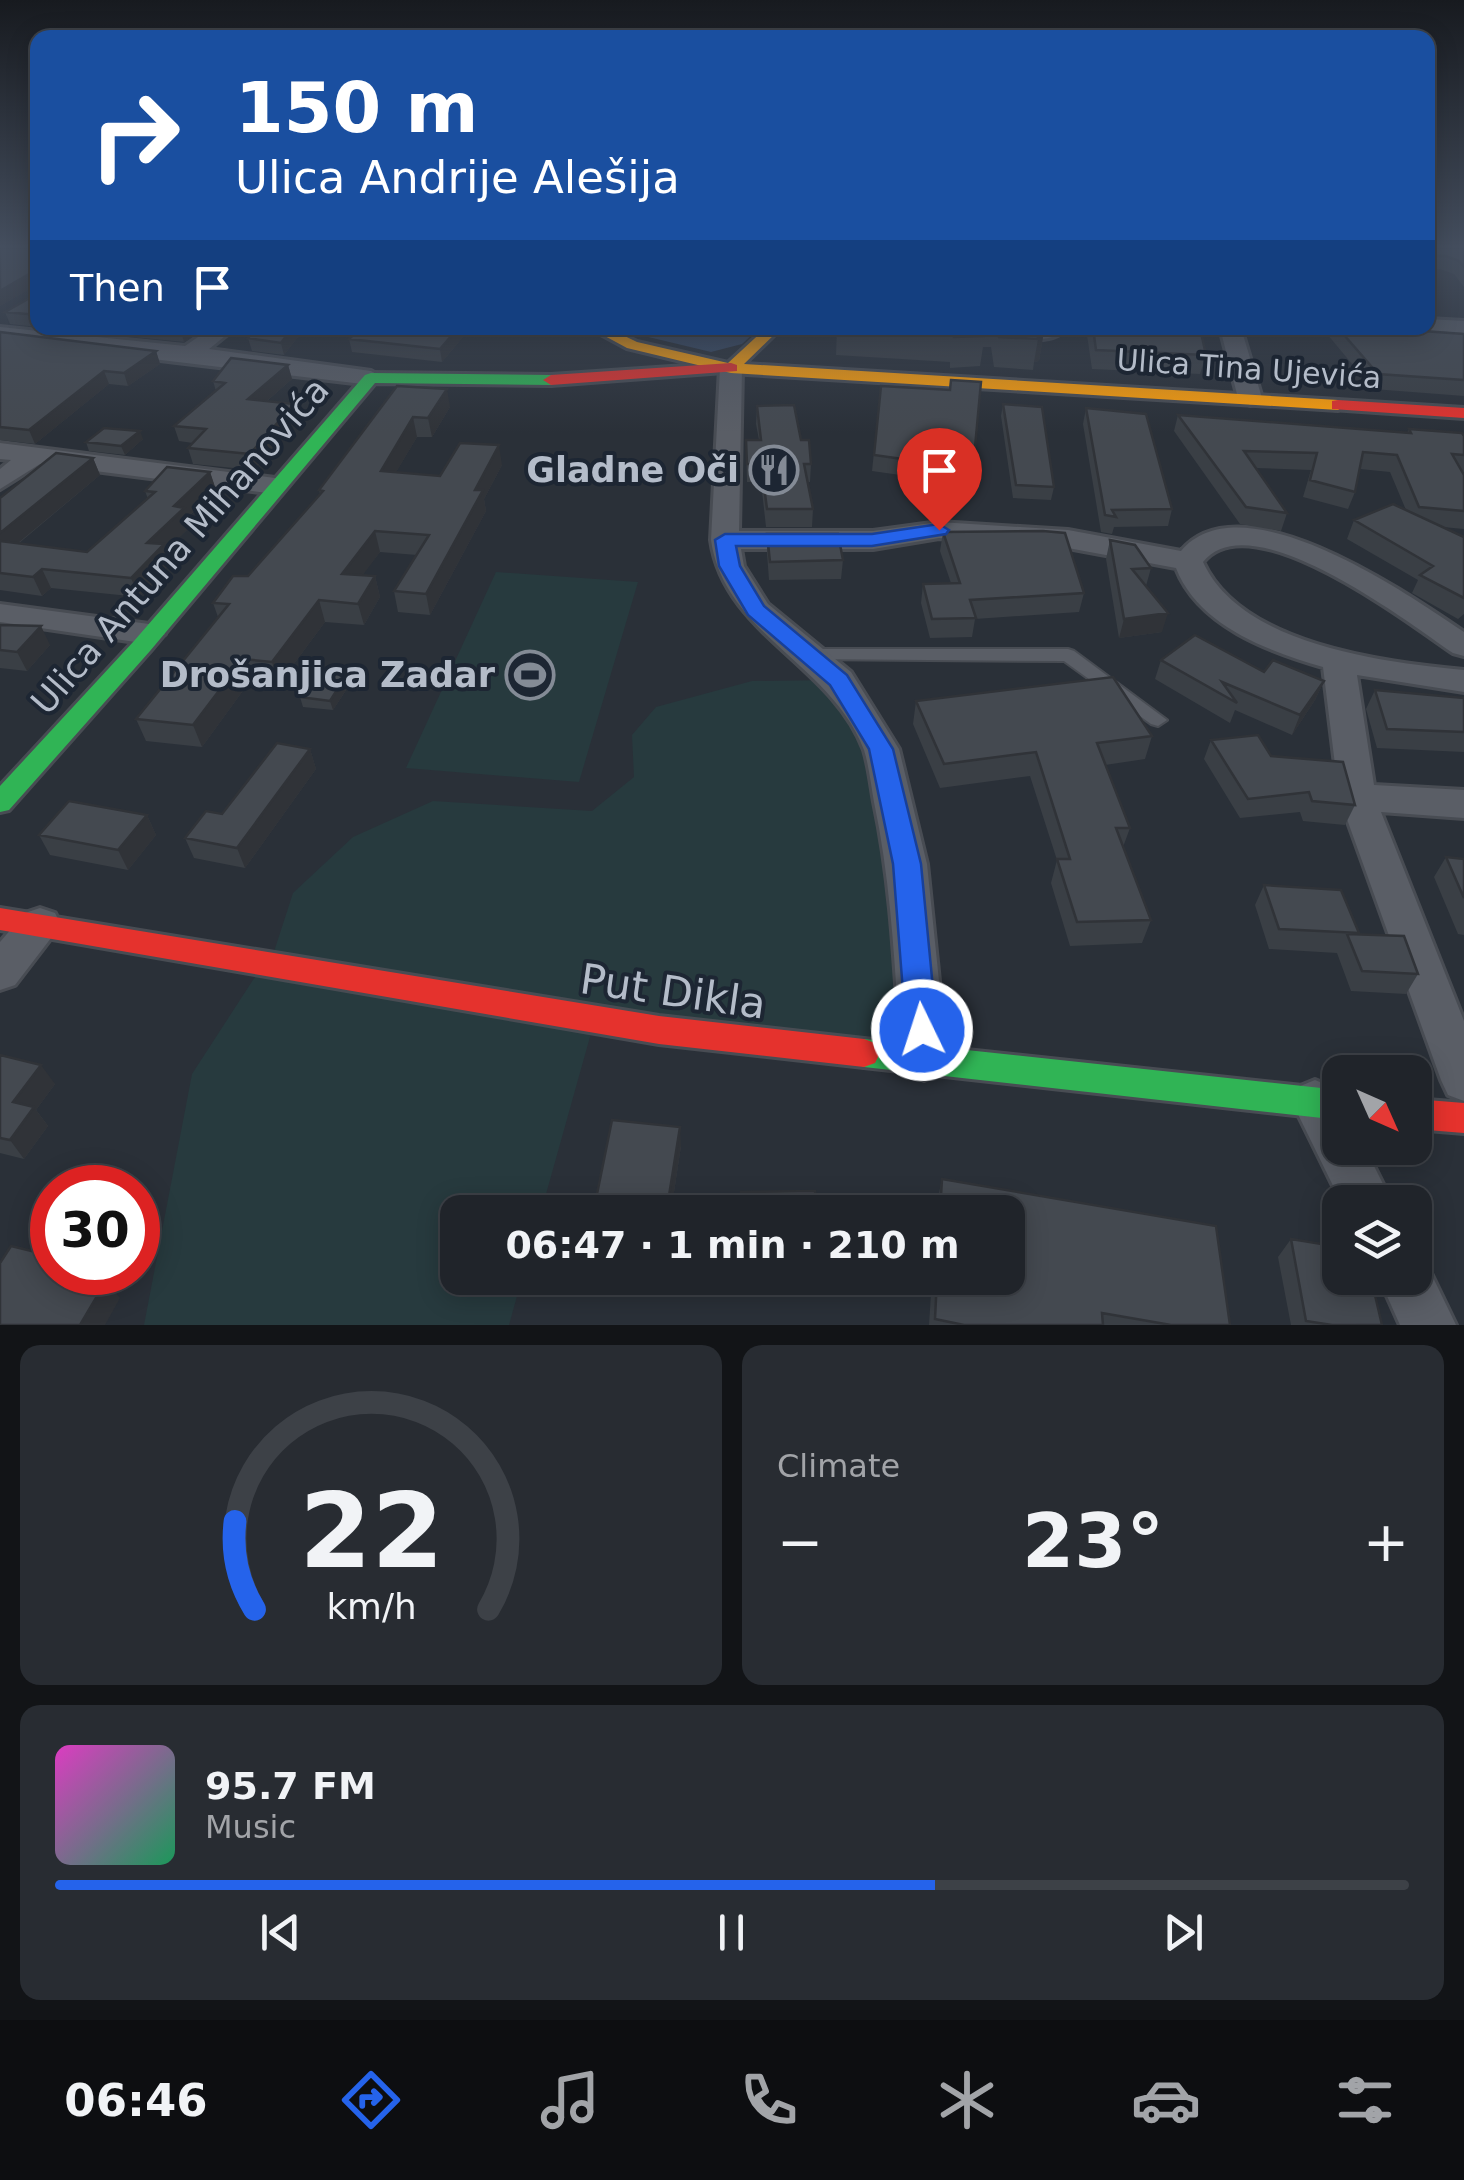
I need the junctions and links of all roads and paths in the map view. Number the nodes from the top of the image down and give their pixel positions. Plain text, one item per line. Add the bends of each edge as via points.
1 (1435, 325) edge
2 (1464, 327) edge
3 (0, 334) edge
4 (214, 335) edge
5 (613, 335) edge
6 (767, 335) edge
7 (1232, 335) edge
8 (189, 352) junction
9 (732, 368) junction
10 (371, 378) junction
11 (1250, 398) junction
12 (1464, 414) edge
13 (0, 451) edge
14 (35, 455) junction
15 (0, 482) edge
16 (275, 486) junction
17 (725, 540) junction
18 (1188, 561) junction
19 (0, 613) edge
20 (149, 634) junction
21 (1464, 646) edge
22 (810, 655) junction
23 (1338, 660) junction
24 (1464, 681) edge
25 (1158, 720) dead end
26 (1357, 796) junction
27 (0, 803) edge
28 (1464, 804) edge
29 (20, 922) edge
30 (0, 972) edge
31 (924, 1059) junction
32 (1464, 1080) edge
33 (1322, 1102) edge
34 (1432, 1115) edge
35 (1464, 1118) edge
36 (1414, 1295) edge
37 (1429, 1325) edge

1 - 2 street
3 - 8 street
4 - 8 street
5 - 9 street
6 - 9 street
7 - 11 street
8 - 10 street
9 - 10 street, Ulica Antuna Mihanovića via 572,380
9 - 11 street, Ulica Tina Ujevića
9 - 17 street
10 - 16 street, Ulica Antuna Mihanovića
11 - 12 street, Ulica Tina Ujevića
13 - 14 street
14 - 15 street
14 - 16 street
16 - 20 street, Ulica Antuna Mihanovića
17 - 18 street via 872,540 939,530 1068,539
17 - 22 street via 729,566 756,610
18 - 21 street via 1218,537 1264,541 1333,562
18 - 23 street via 1202,593 1250,624
19 - 20 street
20 - 27 street, Ulica Antuna Mihanovića
22 - 25 lane via 1068,656
22 - 31 street via 839,680 881,749 907,864
23 - 24 street
23 - 26 street
26 - 28 street
26 - 32 street
29 - 30 street
29 - 31 street, Put Dikla via 659,1030
31 - 33 street, Put Dikla
34 - 35 street
36 - 37 street

